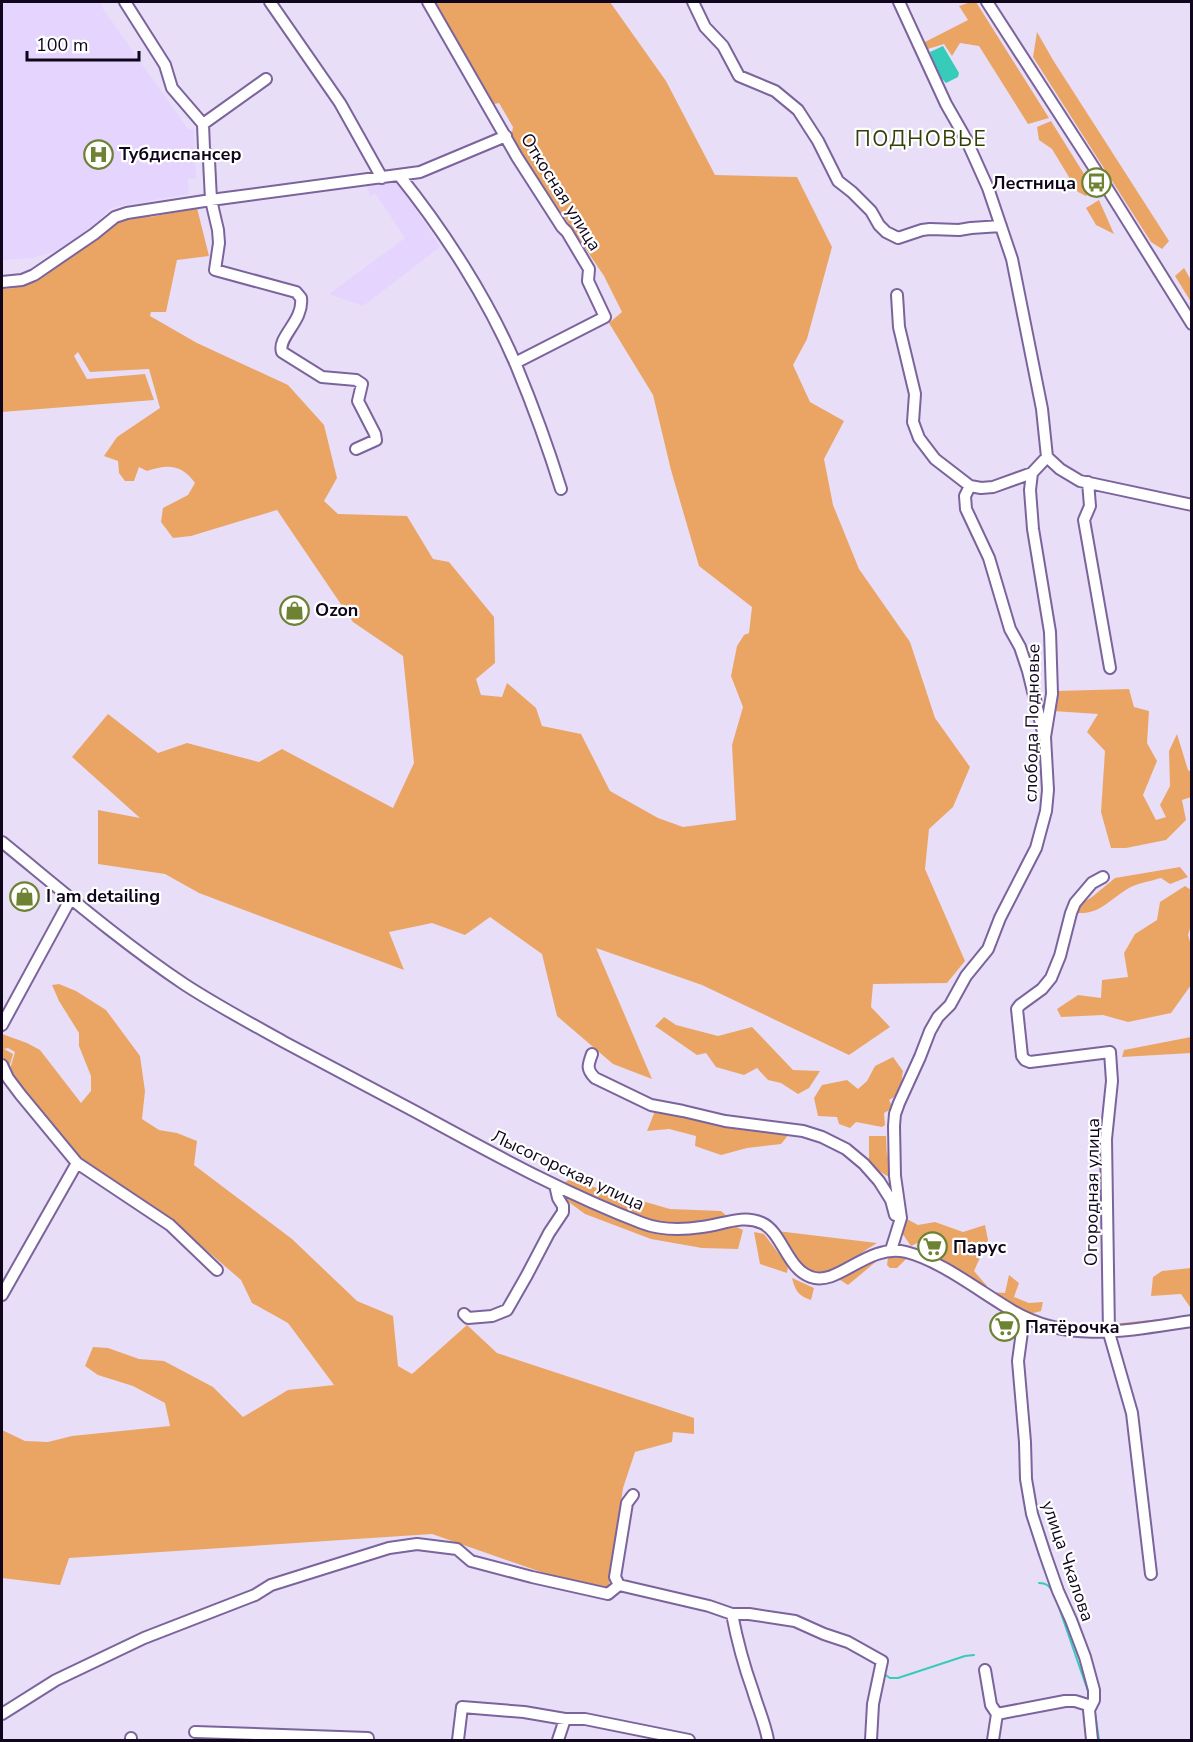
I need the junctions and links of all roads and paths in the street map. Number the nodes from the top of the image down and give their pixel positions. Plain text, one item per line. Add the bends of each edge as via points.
1 (125, 2) edge
2 (270, 2) edge
3 (428, 2) edge
4 (693, 2) edge
5 (899, 2) edge
6 (987, 2) edge
7 (266, 79) dead end
8 (203, 124) junction
9 (506, 136) junction
10 (399, 175) junction
11 (382, 178) junction
12 (211, 200) junction
13 (1001, 226) junction
14 (2, 282) edge
15 (897, 295) dead end
16 (1191, 324) edge
17 (515, 363) junction
18 (356, 449) dead end
19 (1047, 457) junction
20 (1032, 473) junction
21 (1088, 482) junction
22 (970, 486) junction
23 (561, 489) dead end
24 (1191, 505) edge
25 (1110, 668) dead end
26 (1045, 737) junction
27 (2, 842) edge
28 (1103, 877) dead end
29 (71, 898) junction
30 (2, 1025) edge
31 (592, 1054) dead end
32 (2, 1065) edge
33 (77, 1163) junction
34 (555, 1185) junction
35 (900, 1217) junction
36 (891, 1250) junction
37 (217, 1270) dead end
38 (2, 1295) edge
39 (464, 1314) dead end
40 (1024, 1317) junction
41 (1191, 1322) edge
42 (1109, 1333) junction
43 (633, 1495) dead end
44 (1151, 1574) dead end
45 (620, 1585) junction
46 (732, 1614) junction
47 (985, 1670) dead end
48 (1091, 1706) junction
49 (2, 1714) edge
50 (997, 1714) junction
51 (565, 1719) junction
52 (195, 1732) dead end
53 (368, 1738) dead end
54 (334, 1739) edge
55 (458, 1740) edge
56 (558, 1740) edge
57 (689, 1740) edge
58 (768, 1740) edge
59 (871, 1740) edge
60 (993, 1740) edge
61 (1092, 1740) edge

1 - 8 street via 165,65 172,88
2 - 11 street via 340,103
3 - 9 street, Откосная улица
4 - 13 street via 705,27 723,46 739,76 775,91 798,110 838,181 872,211 886,232 898,238 922,230
5 - 13 street via 966,139
6 - 16 street
7 - 8 street
8 - 12 street
9 - 10 street via 420,172
9 - 17 street, Откосная улица via 589,269 588,281 605,318
10 - 11 street
10 - 17 street via 481,294
11 - 12 street
12 - 14 street via 115,217 34,275
12 - 18 street via 219,243 215,270 296,292 302,298 300,312 280,347 282,352 322,377 362,384 358,401 376,440
13 - 19 street via 1012,260 1042,409
15 - 22 street via 899,327 915,394 916,430 934,459
17 - 23 street
19 - 20 street
19 - 21 street via 1060,469
20 - 22 street via 993,487
20 - 26 street, слобода Подновье via 1033,530 1050,632 1052,694
21 - 24 street
21 - 25 street via 1090,506 1084,520
22 - 26 street via 965,496 966,509 989,558 1010,629 1020,647
26 - 35 street, слобода Подновье via 1048,790 1036,848 988,949 930,1031 895,1114 895,1176
27 - 29 street, Лысогорская улица
28 - 42 street, Огородная улица via 1092,883 1075,903 1051,978 1017,1009 1025,1060 1110,1052 1112,1081 1106,1140
29 - 30 street
29 - 34 street, Лысогорская улица via 186,985 267,1033
31 - 35 street via 588,1065 595,1078 651,1105 725,1121 803,1131 846,1149 879,1181 891,1200 894,1214
32 - 33 street via 20,1094
33 - 37 street via 170,1225
33 - 38 street
34 - 36 street, Лысогорская улица via 646,1224 675,1229 732,1220 764,1223 776,1234 800,1272 812,1278 830,1278 869,1256
34 - 39 street via 563,1212 507,1310 492,1316 468,1318
35 - 36 street
36 - 40 street via 932,1261
40 - 42 street via 1065,1330
40 - 48 street, улица Чкалова via 1018,1361 1029,1499 1058,1591 1085,1657 1094,1690
41 - 42 street
42 - 44 street, Огородная улица via 1132,1413
43 - 45 street via 627,1503 615,1577
45 - 46 street
45 - 49 street via 608,1594 471,1561 457,1548 417,1544 389,1548 271,1585 144,1638 56,1680
46 - 58 street
46 - 59 street via 795,1621 848,1642 882,1661
47 - 50 street via 991,1705
48 - 50 street via 1065,1701
48 - 61 street, улица Чкалова
50 - 60 street
51 - 55 street via 462,1707
51 - 56 street
51 - 57 street via 585,1719
52 - 54 street
53 - 54 street

